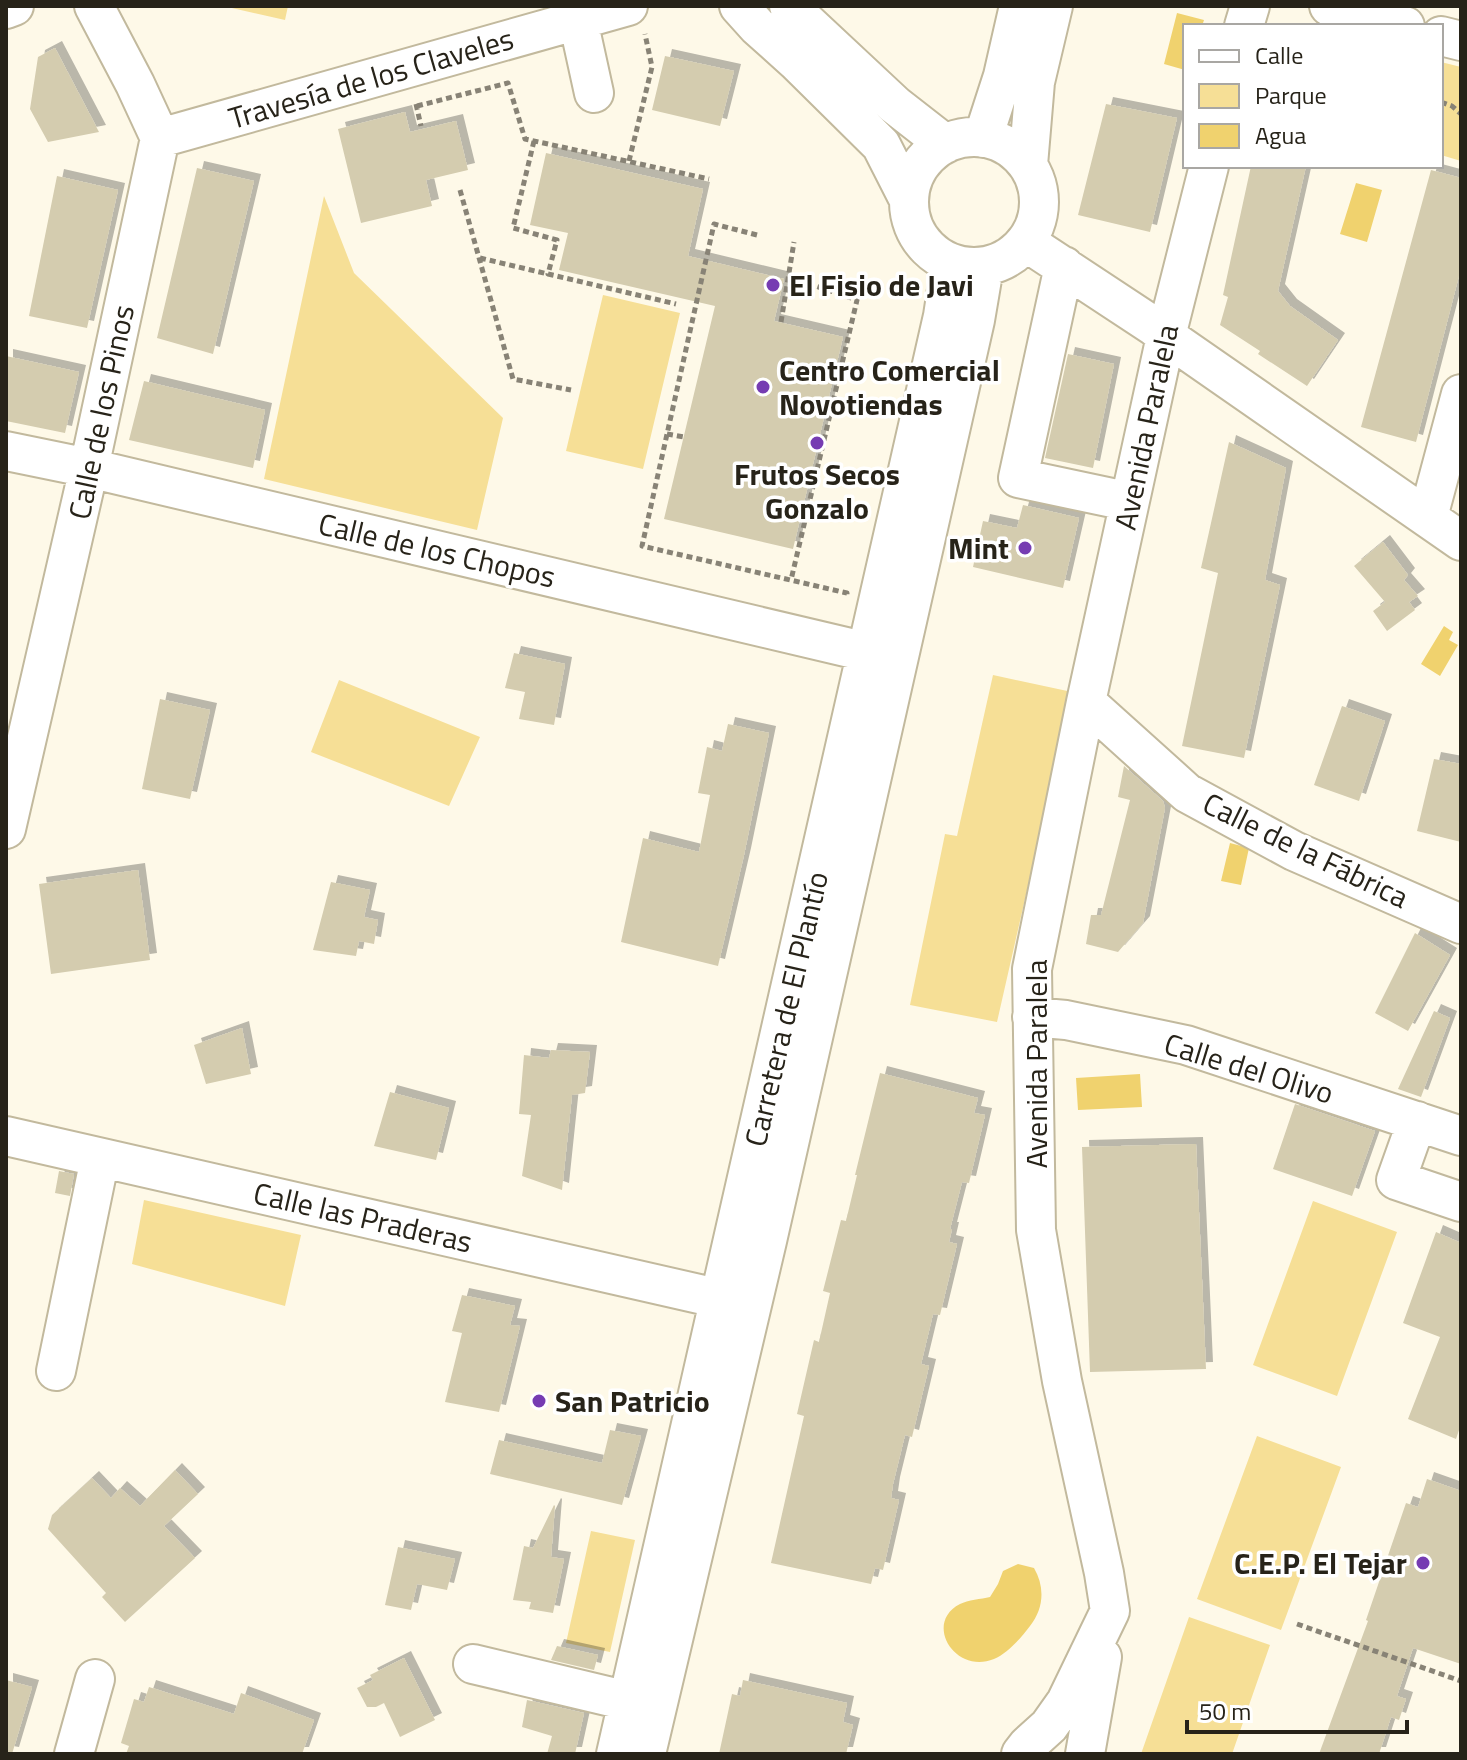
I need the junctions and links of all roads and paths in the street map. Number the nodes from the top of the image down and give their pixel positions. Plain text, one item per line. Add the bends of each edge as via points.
1 (14, 6) edge
2 (94, 6) edge
3 (626, 6) edge
4 (739, 6) edge
5 (789, 6) edge
6 (1019, 6) edge
7 (1053, 6) edge
8 (1329, 6) edge
9 (6, 9) edge
10 (578, 20) junction
11 (1397, 24) edge
12 (594, 93) dead end
13 (1443, 103) edge
14 (417, 106) dead end
15 (1461, 114) edge
16 (160, 138) junction
17 (983, 138) junction
18 (534, 141) junction
19 (945, 144) junction
20 (629, 161) junction
21 (1028, 165) junction
22 (1208, 168) edge
23 (709, 179) dead end
24 (460, 190) dead end
25 (909, 200) junction
26 (757, 235) dead end
27 (794, 242) dead end
28 (1026, 242) junction
29 (479, 258) junction
30 (968, 265) junction
31 (1064, 266) junction
32 (548, 274) junction
33 (789, 277) junction
34 (676, 304) dead end
35 (781, 322) dead end
36 (1166, 336) junction
37 (571, 390) dead end
38 (1461, 394) edge
39 (667, 434) junction
40 (684, 437) dead end
41 (6, 451) edge
42 (89, 468) junction
43 (1117, 499) dead end
44 (1428, 517) junction
45 (1461, 541) edge
46 (791, 580) junction
47 (851, 649) junction
48 (1086, 702) junction
49 (14, 758) edge
50 (6, 829) edge
51 (1461, 924) edge
52 (1032, 1017) junction
53 (1417, 1121) junction
54 (6, 1136) edge
55 (1461, 1136) edge
56 (100, 1158) junction
57 (1461, 1202) edge
58 (721, 1299) junction
59 (56, 1371) dead end
60 (1110, 1611) junction
61 (1297, 1624) dead end
62 (473, 1664) dead end
63 (95, 1679) dead end
64 (1461, 1681) edge
65 (628, 1701) junction
66 (1025, 1750) edge
67 (74, 1754) edge
68 (616, 1754) edge
69 (646, 1754) edge
70 (1067, 1754) edge
71 (1085, 1754) edge

1 - 9 street
2 - 16 street
3 - 10 street, Travesía de los Claveles
3 - 20 path via 644,32 652,67
4 - 25 street via 881,145
5 - 19 street
6 - 17 street
7 - 21 street via 1035,82
8 - 11 street
10 - 12 street
10 - 16 street, Travesía de los Claveles
13 - 15 path
14 - 18 path via 508,83 525,139
16 - 42 street, Calle de los Pinos
17 - 19 street
17 - 21 street via 1016,152
18 - 20 path
18 - 32 path via 513,228 557,240
19 - 25 street via 920,167
20 - 23 path
21 - 28 street via 1039,204
22 - 36 street, Avenida Paralela
24 - 29 path
25 - 30 street via 920,239 934,254
26 - 39 path via 714,224
27 - 33 path
28 - 30 street via 1007,258
28 - 31 street
29 - 32 path
29 - 37 path via 513,379
30 - 47 street, Carretera de El Plantío via 943,316
30 - 69 street, Carretera de El Plantío via 972,334
31 - 36 street
31 - 43 street via 1018,478
32 - 34 path
33 - 35 path
33 - 46 path via 857,300
36 - 44 street
36 - 48 street, Avenida Paralela
38 - 44 street
39 - 40 path
39 - 46 path via 642,546
41 - 42 street, Calle de los Chopos
42 - 47 street, Calle de los Chopos
42 - 49 street, Calle de los Pinos
44 - 45 street
46 - 47 path via 847,593
47 - 58 street, Carretera de El Plantío
48 - 51 street, Calle de la Fábrica via 1187,793 1294,851
48 - 52 street, Avenida Paralela via 1032,969
49 - 50 street, Calle de los Pinos
52 - 53 street, Calle del Olivo via 1186,1045
52 - 60 street, Avenida Paralela via 1036,1230
53 - 55 street, Calle del Olivo
53 - 57 street via 1396,1180
54 - 56 street, Calle las Praderas
56 - 58 street, Calle las Praderas
56 - 59 street
58 - 65 street, Carretera de El Plantío
60 - 66 street via 1066,1702
60 - 71 street, Avenida Paralela
61 - 64 path
62 - 65 street
63 - 67 street
65 - 68 street, Carretera de El Plantío
66 - 70 street via 1061,1747

